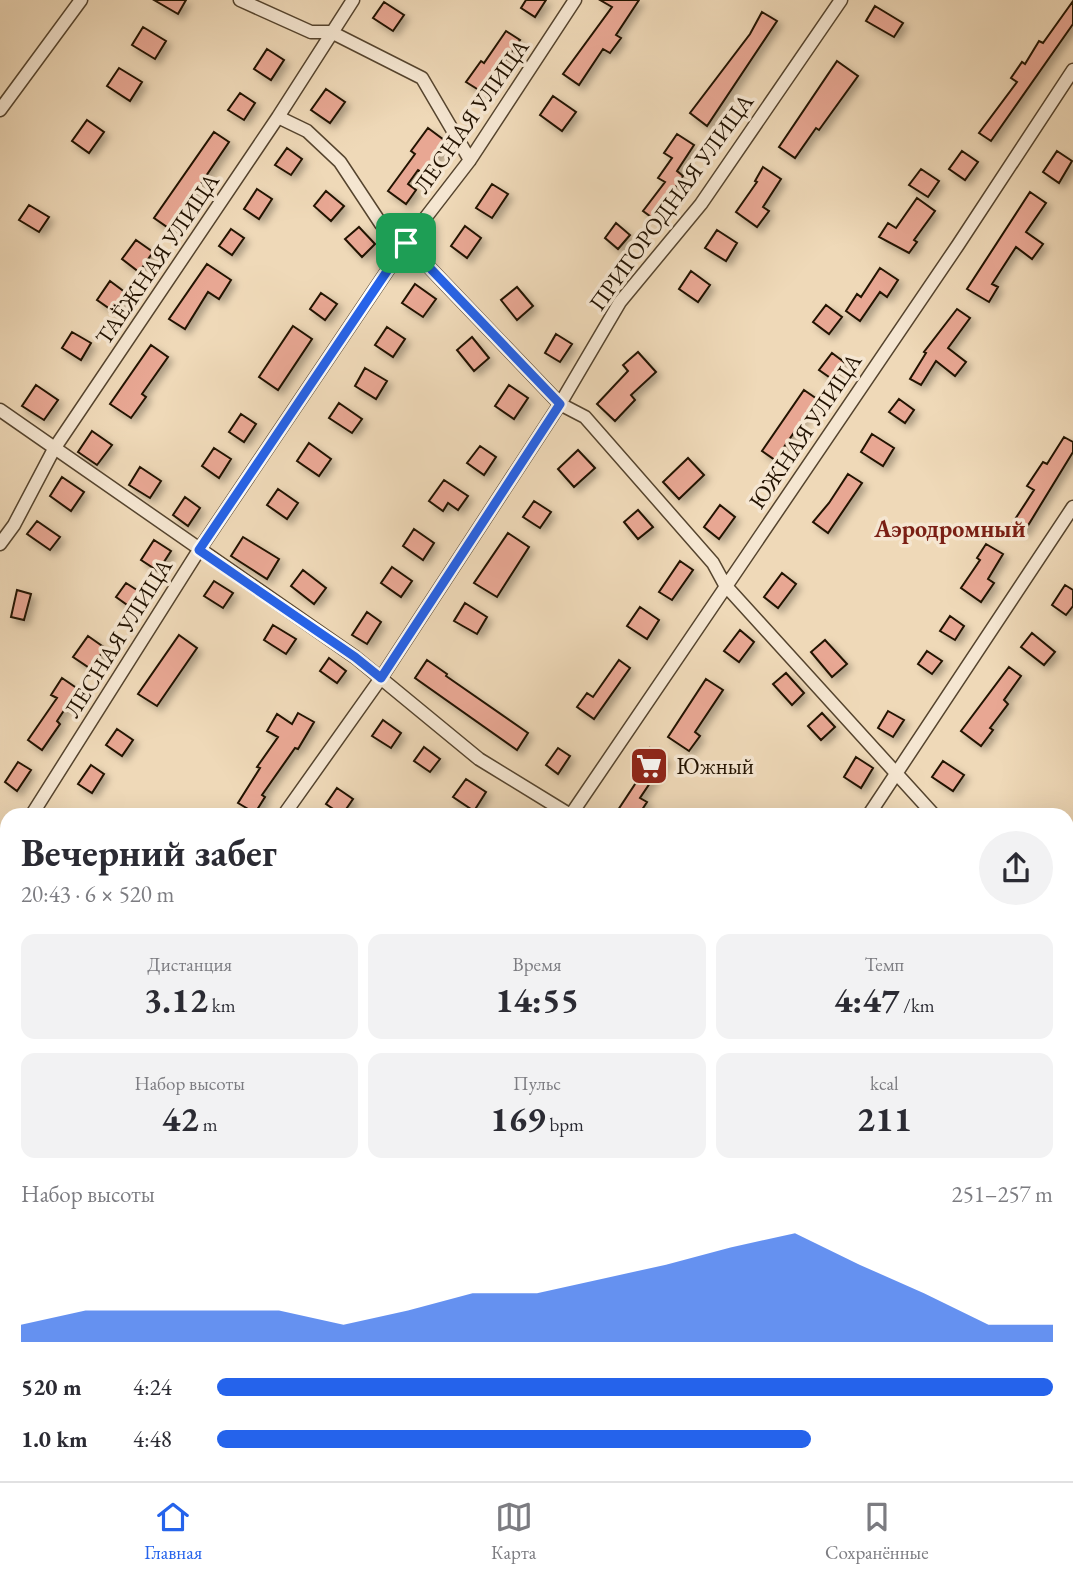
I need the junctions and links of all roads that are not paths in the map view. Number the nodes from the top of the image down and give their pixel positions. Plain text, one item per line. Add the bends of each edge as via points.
1 (81, 0) edge
2 (240, 0) edge
3 (354, 0) edge
4 (575, 0) edge
5 (841, 0) edge
6 (331, 32) junction
7 (1073, 70) edge
8 (0, 110) edge
9 (278, 117) junction
10 (470, 160) junction
11 (406, 243) junction
12 (560, 404) junction
13 (0, 410) edge
14 (54, 449) junction
15 (1073, 507) edge
16 (0, 544) edge
17 (199, 550) junction
18 (725, 584) junction
19 (381, 678) junction
20 (895, 774) junction
21 (36, 808) edge
22 (289, 808) edge
23 (559, 808) edge
24 (576, 808) edge
25 (873, 808) edge
26 (927, 808) edge

1 - 8 street
2 - 6 street via 311,32
3 - 6 street, ТАЁЖНАЯ УЛИЦА
4 - 10 street, ЛЕСНАЯ УЛИЦА
5 - 12 street, ПРИГОРОДНАЯ УЛИЦА via 701,204 620,302
6 - 9 street, ТАЁЖНАЯ УЛИЦА
6 - 10 street via 422,78
7 - 18 street, ЮЖНАЯ УЛИЦА
9 - 11 street via 307,131 340,162 381,224
9 - 14 street, ТАЁЖНАЯ УЛИЦА
10 - 11 street, ЛЕСНАЯ УЛИЦА
11 - 12 street
11 - 17 street, ЛЕСНАЯ УЛИЦА
12 - 18 street via 585,417 713,563
12 - 19 street, ПРИГОРОДНАЯ УЛИЦА
13 - 14 street
14 - 16 street, ТАЁЖНАЯ УЛИЦА
14 - 17 street
15 - 20 street
17 - 19 street
17 - 21 street, ЛЕСНАЯ УЛИЦА
18 - 20 street
18 - 24 street, ЮЖНАЯ УЛИЦА
19 - 22 street, ПРИГОРОДНАЯ УЛИЦА
19 - 23 street via 479,760
20 - 25 street
20 - 26 street

